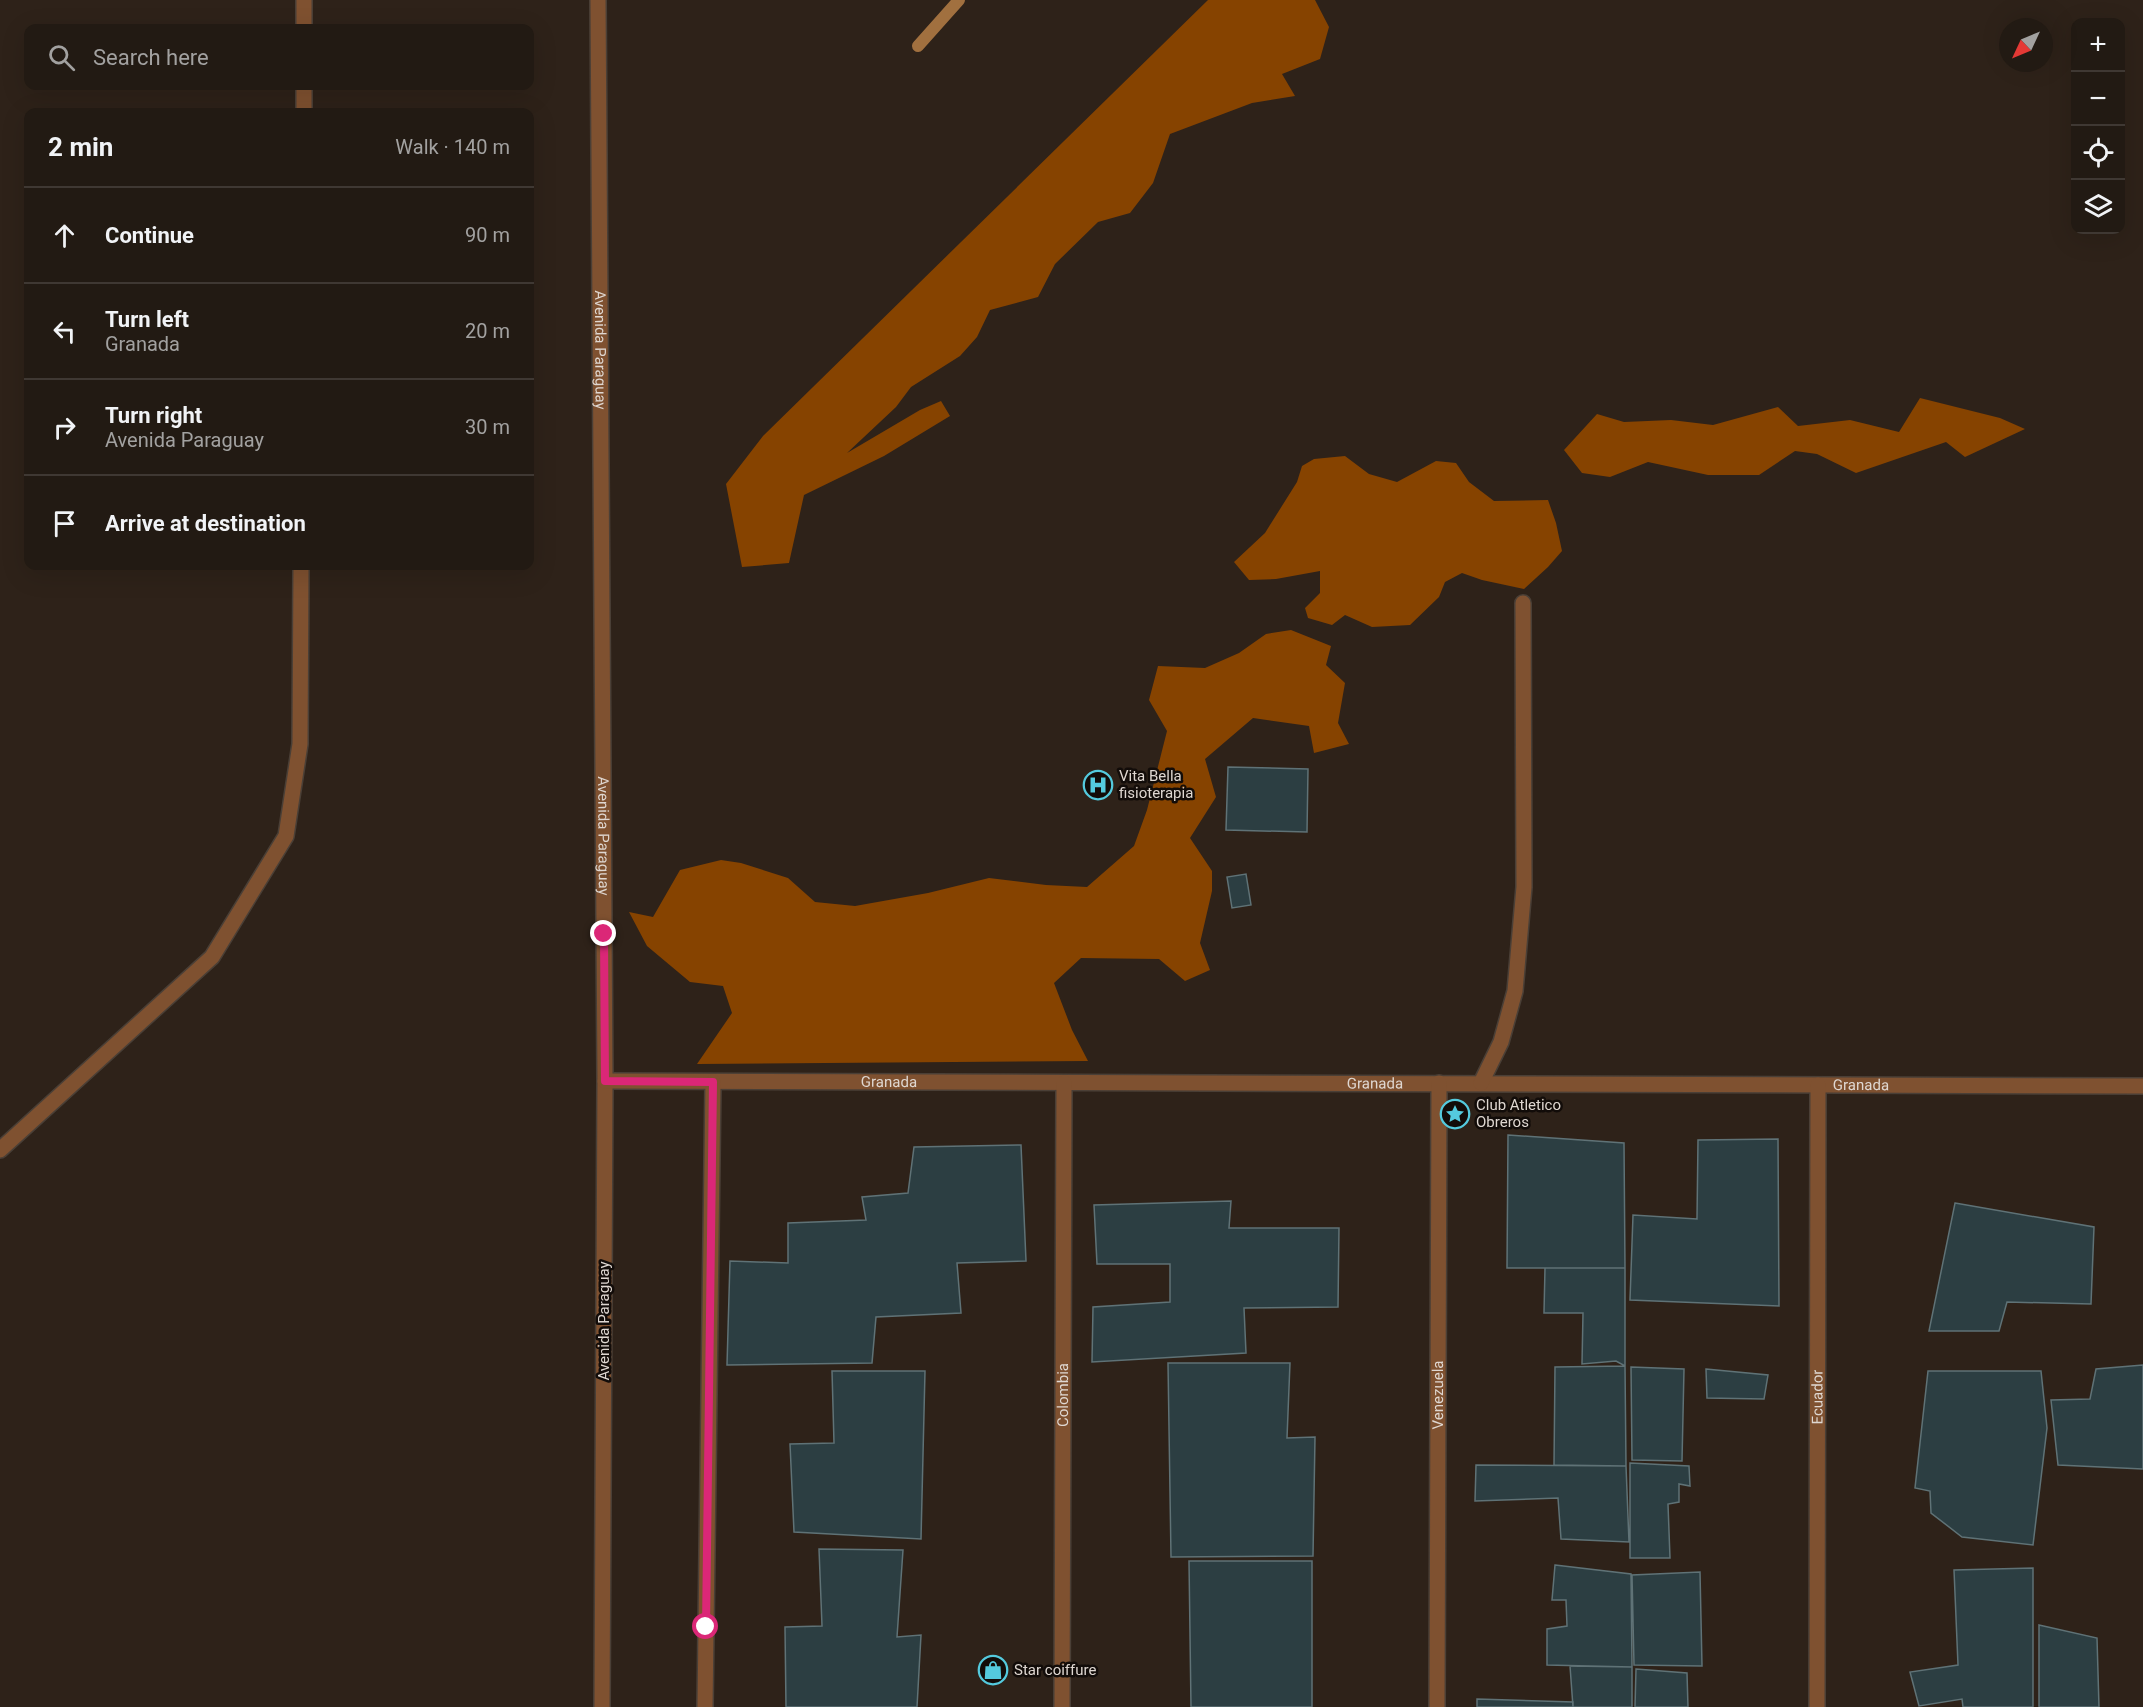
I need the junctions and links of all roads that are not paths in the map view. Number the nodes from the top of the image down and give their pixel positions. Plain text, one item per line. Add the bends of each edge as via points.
1 (304, 0) edge
2 (598, 0) edge
3 (304, 24) edge
4 (304, 90) edge
5 (304, 108) edge
6 (301, 570) edge
7 (1523, 603) dead end
8 (605, 1081) junction
9 (713, 1082) junction
10 (1064, 1083) junction
11 (1439, 1083) junction
12 (1481, 1083) junction
13 (1818, 1085) junction
14 (2143, 1086) edge
15 (0, 1150) edge
16 (602, 1707) edge
17 (705, 1707) edge
18 (1062, 1707) edge
19 (1437, 1707) edge
20 (1817, 1707) edge

1 - 3 street
2 - 8 street, Avenida Paraguay
4 - 5 street
6 - 15 street via 300,744 286,836 212,957
7 - 12 street via 1524,887 1515,991 1501,1042
8 - 9 street, Granada
8 - 16 street, Avenida Paraguay
9 - 10 street, Granada
9 - 17 street
10 - 11 street, Granada
10 - 18 street, Colombia
11 - 12 street, Granada
11 - 19 street, Venezuela
12 - 13 street, Granada
13 - 14 street, Granada
13 - 20 street, Ecuador

